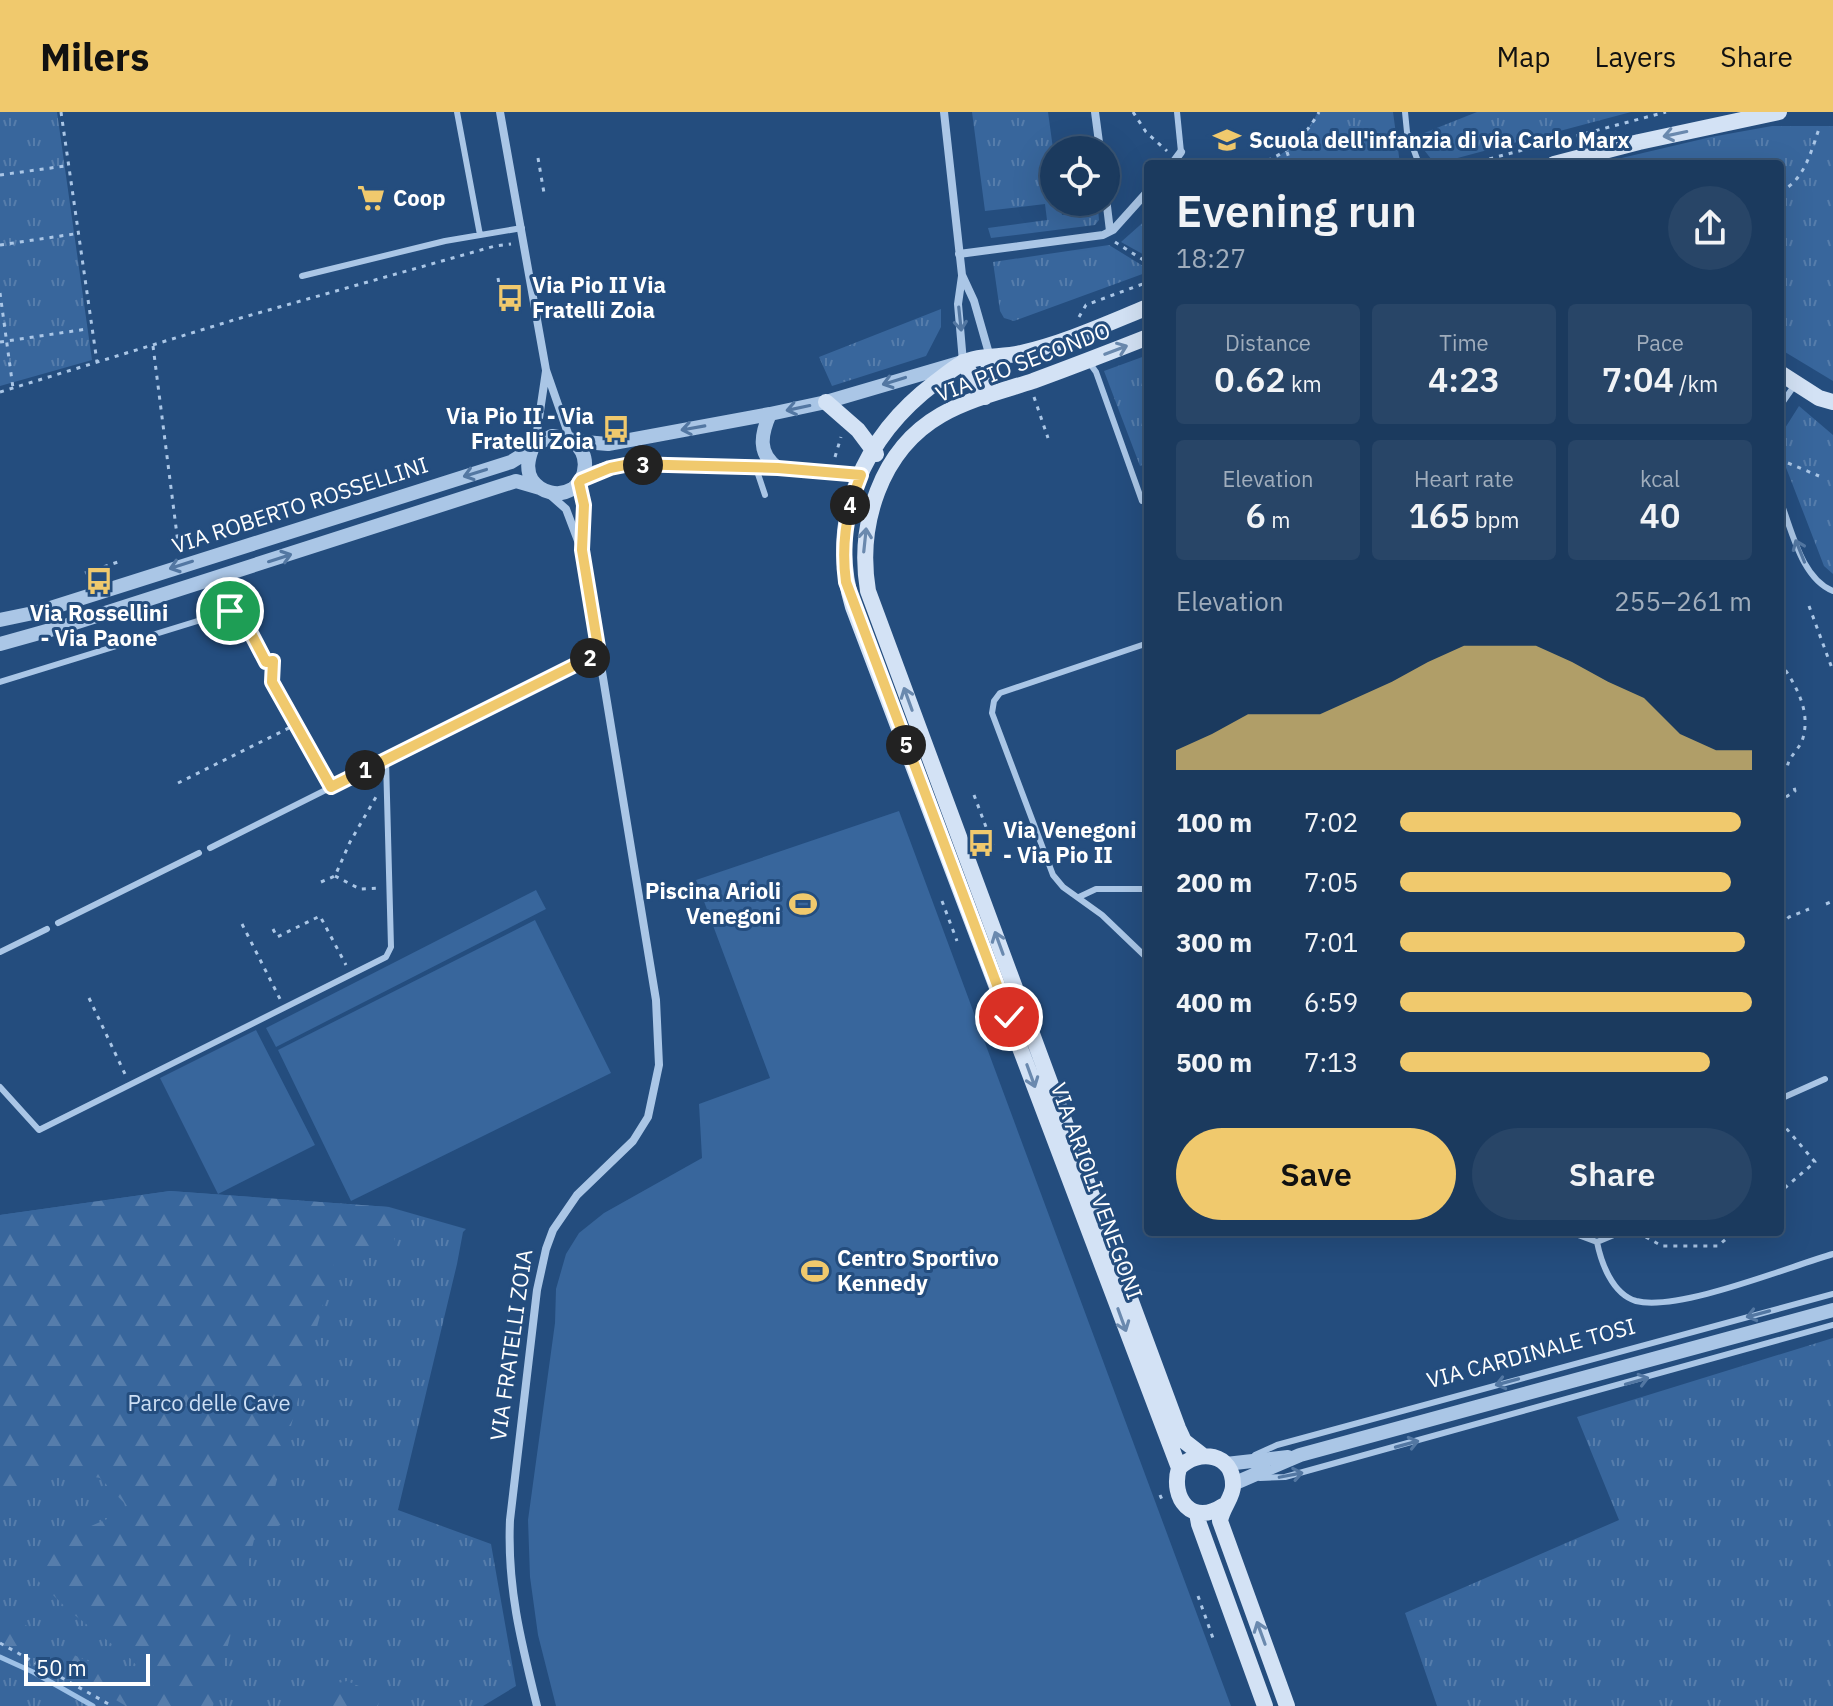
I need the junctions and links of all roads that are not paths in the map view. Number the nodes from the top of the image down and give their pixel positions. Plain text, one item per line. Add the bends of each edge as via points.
1 (457, 112) edge
2 (500, 112) edge
3 (944, 112) edge
4 (1095, 112) edge
5 (1177, 112) edge
6 (1405, 112) edge
7 (1779, 112) edge
8 (1098, 136) edge
9 (1176, 158) edge
10 (1581, 159) edge
11 (1418, 160) edge
12 (1144, 195) edge
13 (1108, 216) edge
14 (522, 228) junction
15 (1110, 231) junction
16 (480, 235) junction
17 (959, 254) junction
18 (962, 275) junction
19 (302, 276) dead end
20 (1144, 309) edge
21 (1076, 336) junction
22 (1144, 338) edge
23 (990, 357) junction
24 (1088, 361) junction
25 (963, 362) junction
26 (546, 370) junction
27 (1784, 376) edge
28 (1795, 384) junction
29 (985, 397) junction
30 (1784, 400) edge
31 (1826, 400) edge
32 (826, 402) junction
33 (1833, 409) edge
34 (770, 414) junction
35 (572, 440) junction
36 (534, 447) junction
37 (872, 447) junction
38 (756, 468) junction
39 (778, 468) junction
40 (888, 472) junction
41 (861, 475) junction
42 (580, 481) junction
43 (542, 489) junction
44 (416, 491) junction
45 (765, 495) dead end
46 (1142, 501) dead end
47 (1784, 510) edge
48 (424, 512) junction
49 (582, 550) junction
50 (1833, 591) edge
51 (38, 612) junction
52 (0, 620) edge
53 (46, 632) junction
54 (0, 644) edge
55 (1144, 644) edge
56 (599, 653) junction
57 (273, 661) road end
58 (0, 682) edge
59 (386, 760) junction
60 (210, 848) dead end
61 (199, 853) dead end
62 (1144, 889) edge
63 (1079, 897) junction
64 (58, 923) dead end
65 (47, 929) dead end
66 (0, 952) edge
67 (1144, 955) edge
68 (1825, 1079) dead end
69 (0, 1087) edge
70 (1784, 1097) edge
71 (1581, 1236) edge
72 (1611, 1236) edge
73 (1597, 1242) junction
74 (1833, 1254) edge
75 (1833, 1294) edge
76 (1833, 1310) edge
77 (1833, 1325) edge
78 (1556, 1385) junction
79 (1562, 1402) junction
80 (1327, 1448) junction
81 (1202, 1455) junction
82 (1300, 1455) junction
83 (1243, 1461) junction
84 (1226, 1464) junction
85 (1332, 1465) junction
86 (1179, 1468) junction
87 (1241, 1481) junction
88 (1223, 1506) junction
89 (1197, 1513) junction
90 (537, 1706) edge
91 (1265, 1706) edge
92 (1287, 1706) edge

1 - 16 lane
2 - 14 street, VIA FRATELLI ZOIA
3 - 17 street
4 - 8 street
5 - 9 lane
6 - 11 lane
7 -> 10 main road
12 - 15 street
13 - 15 street
14 - 16 lane
14 - 26 street, VIA FRATELLI ZOIA
15 - 17 street
16 - 19 lane
17 - 18 street
18 - 23 street
18 -> 25 street via 958,304
20 - 21 main road, VIA PIO SECONDO
21 - 23 main road, VIA PIO SECONDO via 1020,354
21 - 24 main road
24 -> 22 main road, VIA PIO SECONDO
23 - 25 main road, VIA PIO SECONDO
23 - 29 main road
24 - 29 main road, VIA PIO SECONDO
24 - 46 lane
25 - 29 main road
25 -> 32 street, VIA PIO SECONDO
25 - 37 main road, VIA PIO SECONDO via 912,400
26 - 35 street, VIA FRATELLI ZOIA
26 - 36 street, VIA FRATELLI ZOIA
27 - 28 main road
28 - 30 lane
28 - 31 main road
29 - 40 main road, VIA PIO SECONDO via 925,426
31 - 33 street
32 -> 34 street, VIA ROBERTO ROSSELLINI
32 - 37 main road
34 -> 35 street, VIA ROBERTO ROSSELLINI via 608,444
34 - 39 street via 761,441
35 - 36 street, VIA ROBERTO ROSSELLINI via 552,436
35 - 42 street, VIA FRATELLI ZOIA via 586,461
36 - 43 street, VIA FRATELLI ZOIA via 528,471
36 -> 44 street, VIA ROBERTO ROSSELLINI via 511,462
37 - 40 main road
37 - 41 main road, VIA PIO SECONDO
38 - 39 street, VIA ROBERTO ROSSELLINI
38 - 42 street, VIA ROBERTO ROSSELLINI via 630,464
38 - 45 lane
39 - 41 street, VIA ROBERTO ROSSELLINI
40 - 41 main road
81 -> 40 main road, VIA ARIOLI VENEGONI via 1184,1441 1178,1428 868,591 867,526
41 -> 86 main road, VIA ARIOLI VENEGONI via 844,536 853,607
42 - 43 street, VIA ROBERTO ROSSELLINI via 564,493
42 - 49 street, VIA FRATELLI ZOIA
43 - 48 street, VIA ROBERTO ROSSELLINI via 516,481
43 - 49 street, VIA FRATELLI ZOIA via 566,509
44 - 48 lane
44 -> 51 street, VIA ROBERTO ROSSELLINI
50 -> 47 lane via 1811,574
53 -> 48 street, VIA ROBERTO ROSSELLINI
49 - 56 street, VIA FRATELLI ZOIA
51 - 52 street, VIA ROBERTO ROSSELLINI
51 - 53 lane
53 - 54 street, VIA ROBERTO ROSSELLINI
55 - 63 lane via 1000,693 994,701 992,713 1053,875
56 - 59 lane
56 - 90 street, VIA FRATELLI ZOIA via 656,1000 659,1065 648,1117 633,1141 577,1195 553,1230 537,1290 508,1553 516,1618
57 - 58 lane via 266,662 242,616 230,611
59 - 60 lane
59 - 69 lane via 391,947 386,957 39,1130
61 - 64 lane
62 - 63 lane via 1096,889
63 - 67 lane
65 - 66 lane
68 - 70 lane
71 - 73 lane
72 - 73 lane
73 - 74 lane via 1613,1283 1633,1300 1656,1303
75 -> 83 lane, VIA CARDINALE TOSI via 1293,1441
76 - 78 street, VIA CARDINALE TOSI
79 -> 77 lane
78 - 79 lane
78 - 80 street, VIA CARDINALE TOSI
85 -> 79 lane
80 - 82 street, VIA CARDINALE TOSI
80 - 85 lane
81 - 84 main road
81 - 86 main road
82 - 83 street, VIA CARDINALE TOSI
82 - 87 street, VIA CARDINALE TOSI
83 - 84 street, VIA CARDINALE TOSI
84 - 87 main road
87 -> 85 lane
86 - 89 main road via 1179,1499
87 - 88 main road
88 - 89 main road
92 -> 88 main road via 1220,1521
89 - 91 main road

